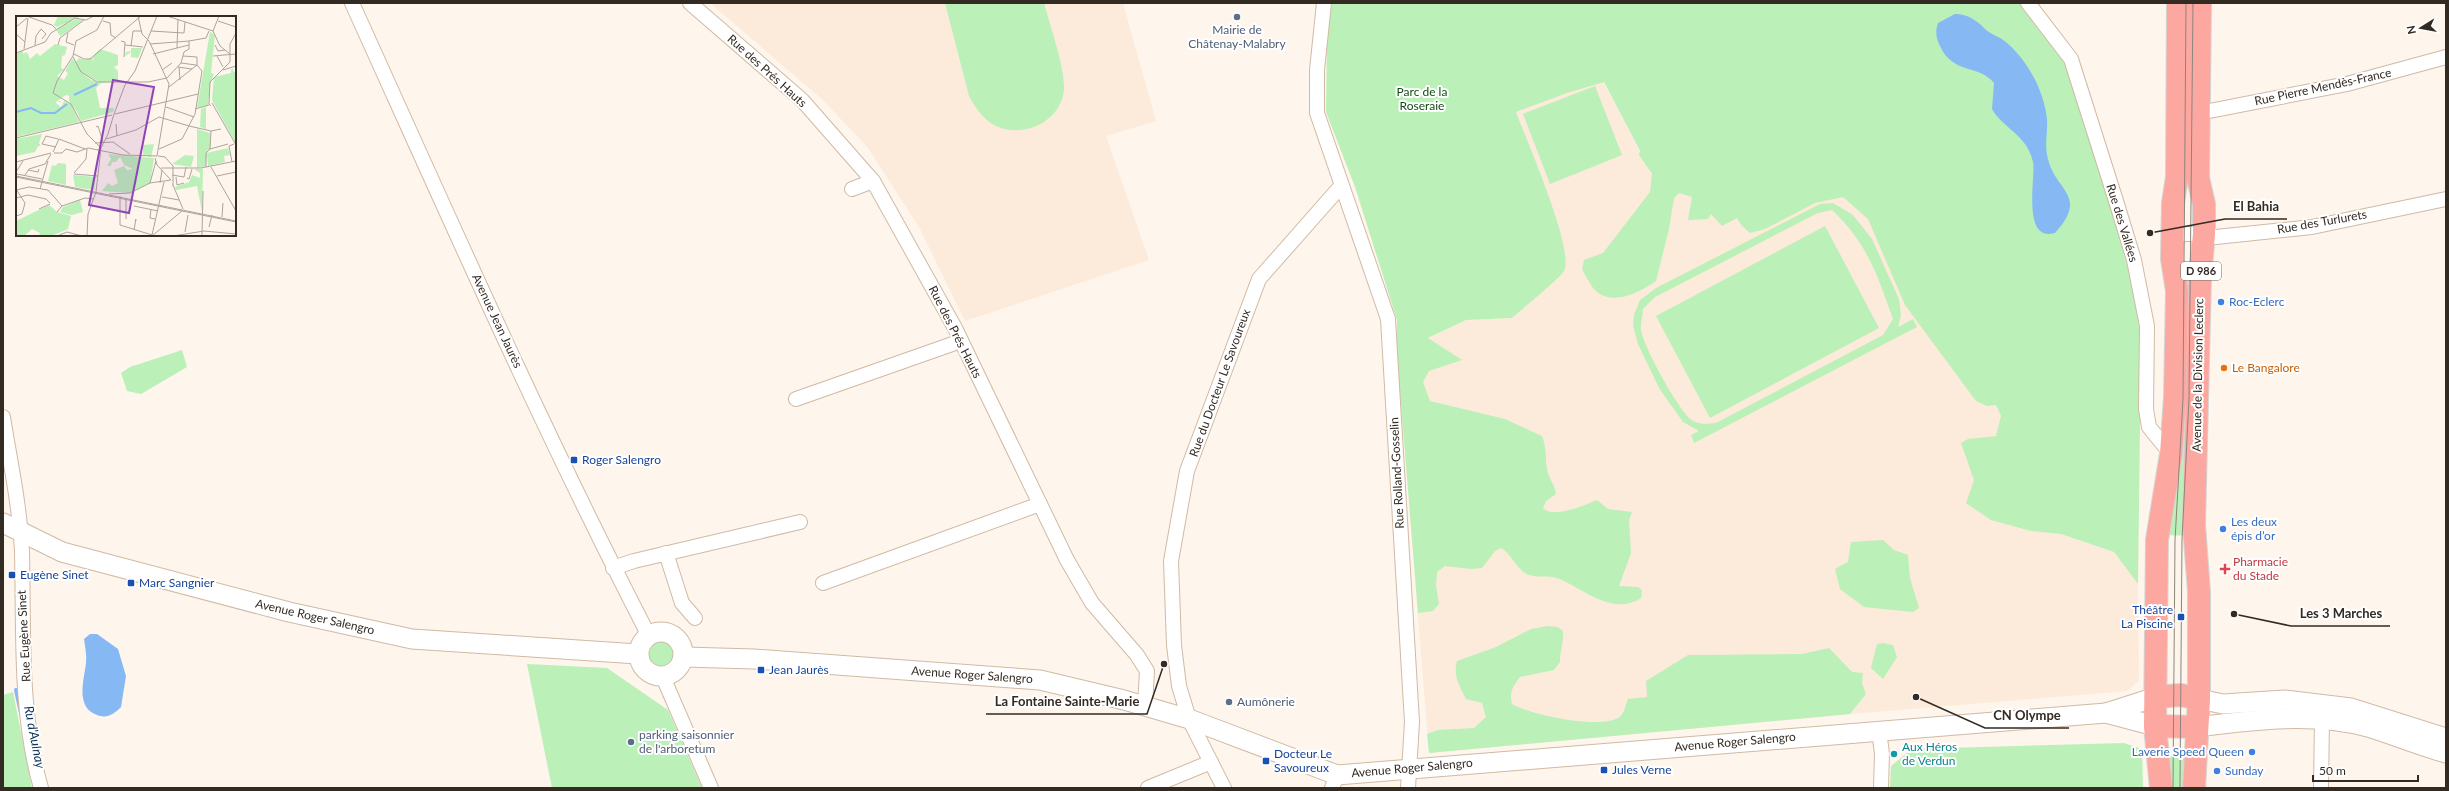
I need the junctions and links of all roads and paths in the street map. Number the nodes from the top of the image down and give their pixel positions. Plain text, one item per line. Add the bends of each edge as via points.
1 (352, 3) edge
2 (690, 3) edge
3 (1324, 3) edge
4 (2028, 3) edge
5 (2178, 3) edge
6 (2200, 3) edge
7 (2446, 58) edge
8 (2199, 113) junction
9 (873, 181) junction
10 (1341, 186) junction
11 (852, 188) dead end
12 (2446, 199) edge
13 (2173, 234) junction
14 (2204, 234) junction
15 (961, 341) junction
16 (796, 399) dead end
17 (3, 417) edge
18 (2170, 454) junction
19 (1040, 504) junction
20 (800, 522) dead end
21 (3, 523) edge
22 (20, 532) junction
23 (666, 553) junction
24 (613, 568) junction
25 (823, 583) dead end
26 (695, 618) dead end
27 (649, 636) junction
28 (638, 654) junction
29 (684, 657) junction
30 (663, 677) junction
31 (2156, 697) junction
32 (2199, 699) junction
33 (1145, 706) junction
34 (2106, 713) junction
35 (1189, 719) junction
36 (2322, 719) junction
37 (2156, 726) junction
38 (2196, 727) junction
39 (1879, 730) junction
40 (2446, 738) edge
41 (2446, 753) edge
42 (1211, 762) junction
43 (1409, 768) junction
44 (1334, 781) edge
45 (41, 788) edge
46 (711, 788) edge
47 (1148, 788) edge
48 (1224, 788) edge
49 (1408, 788) edge
50 (1881, 788) edge
51 (2161, 788) edge
52 (2194, 788) edge
53 (2321, 788) edge

1 - 24 street, Avenue Jean Jaurès
2 - 9 street, Rue des Prés Hauts via 802,100
3 - 10 street via 1317,70 1317,113
4 - 18 street, Rue des Vallées via 2071,59 2117,204 2134,260 2147,326 2146,409 2149,427
5 - 13 main road, Avenue de la Division Leclerc via 2177,177 2173,203
6 - 8 main road, Avenue de la Division Leclerc / D 986
7 - 8 street, Rue Pierre Mendès-France via 2348,84
8 - 14 main road, Avenue de la Division Leclerc / D 986 via 2198,178 2204,204
9 - 11 street
9 - 15 street, Rue des Prés Hauts
10 - 35 street, Rue du Docteur Le Savoureux via 1259,279 1187,471 1171,562 1174,644 1179,686
10 - 43 street, Rue Rolland-Gosselin via 1388,320 1412,722
12 - 14 street, Rue des Turlurets via 2312,227 2216,237
13 - 14 street, Rue des Turlurets
13 - 18 main road, Avenue de la Division Leclerc via 2172,259 2177,291
14 - 32 main road, Avenue de la Division Leclerc / D 986 via 2200,277 2194,525 2199,592
15 - 16 street
15 - 19 street, Rue des Prés Hauts
17 - 22 street, Rue Eugène Sinet
18 - 31 main road, Avenue de la Division Leclerc via 2158,540
19 - 25 street
19 - 33 street, Rue des Prés Hauts via 1092,604 1138,655 1147,671
20 - 23 street
21 - 22 main road, Avenue Roger Salengro
22 - 28 main road, Avenue Roger Salengro via 62,552 289,612 412,639
22 - 45 street, Rue Eugène Sinet via 23,648 28,714
23 - 24 street
23 - 26 street via 682,603
24 - 27 street, Avenue Jean Jaurès
27 - 28 main road via 640,646
27 - 29 main road via 657,632 674,636 683,648
28 - 30 main road via 646,671 654,676
29 - 30 main road via 681,666 673,674
29 - 33 main road, Avenue Roger Salengro via 754,659 1040,680
30 - 46 street
31 - 32 main road via 2181,695
31 - 34 main road, Avenue Roger Salengro
31 - 37 main road, Avenue de la Division Leclerc
32 - 38 main road, Avenue de la Division Leclerc
32 - 40 main road via 2223,704 2286,700 2351,708
33 - 35 main road, Avenue Roger Salengro
34 - 37 main road, Avenue Roger Salengro
34 - 39 main road, Avenue Roger Salengro
35 - 42 street, Rue du Docteur Le Savoureux
35 - 44 main road, Avenue Roger Salengro
36 - 38 main road via 2292,717
36 - 41 main road via 2368,727
36 - 53 street
37 - 38 main road
37 - 51 main road
38 - 52 main road
39 - 43 main road, Avenue Roger Salengro
39 - 50 street via 1882,754
42 - 47 street
42 - 48 street, Rue du Docteur Le Savoureux
43 - 44 main road, Avenue Roger Salengro
43 - 49 street, Rue Rolland-Gosselin

